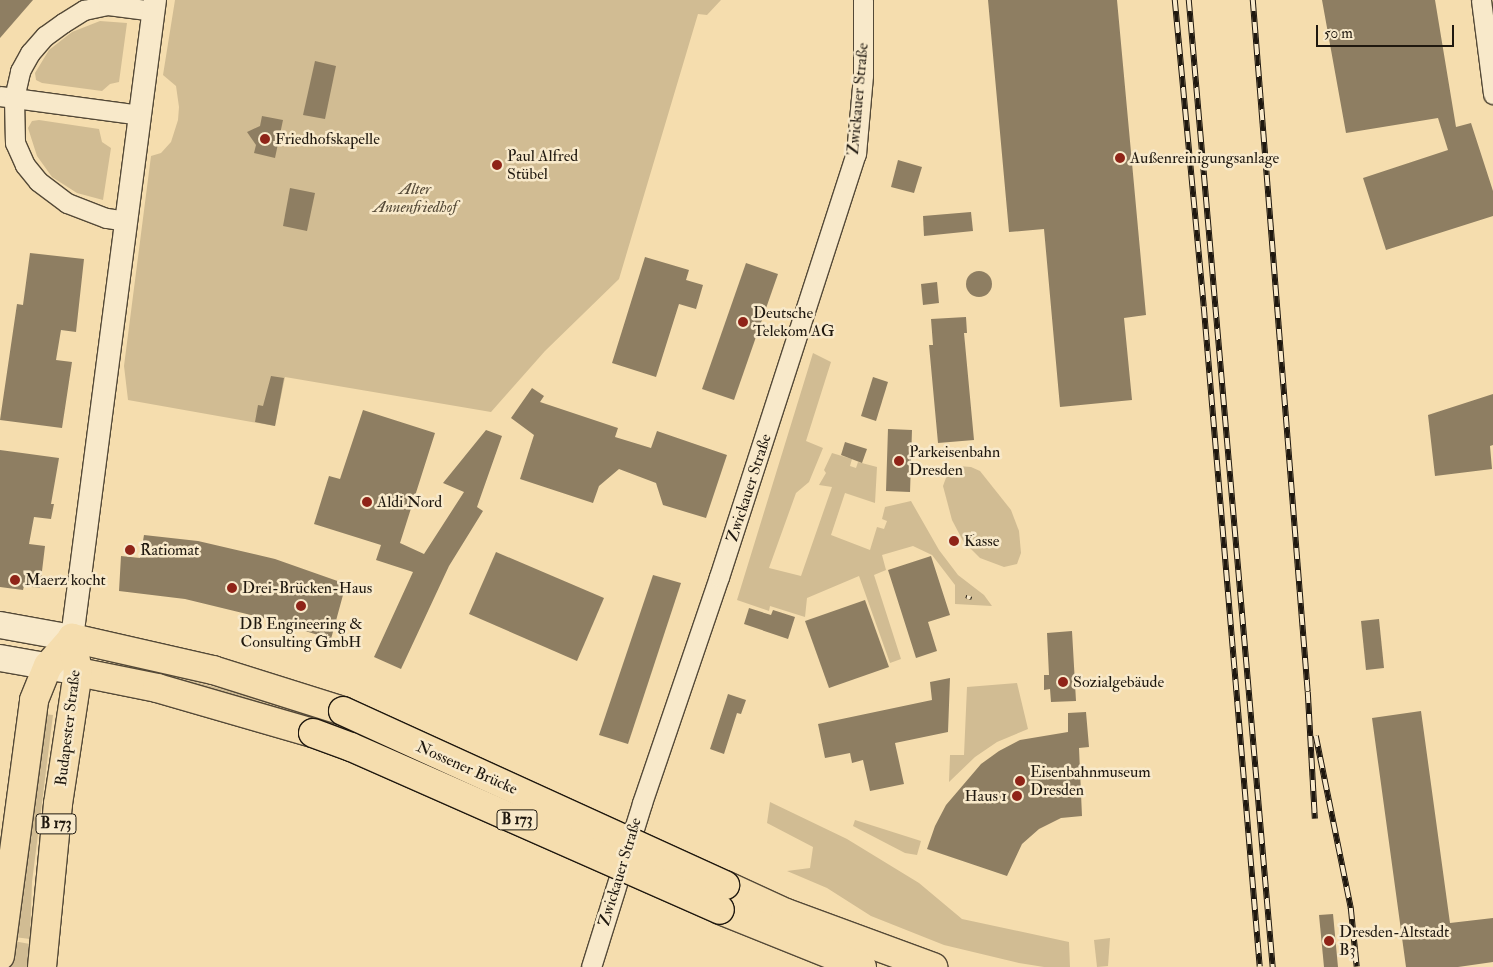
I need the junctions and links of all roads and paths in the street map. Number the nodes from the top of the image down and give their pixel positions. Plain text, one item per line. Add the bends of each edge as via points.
1 (863, 0) edge
2 (1481, 0) edge
3 (154, 5) edge
4 (1493, 94) edge
5 (7, 97) edge
6 (140, 115) junction
7 (126, 221) junction
8 (0, 625) edge
9 (72, 638) junction
10 (0, 658) edge
11 (48, 666) junction
12 (78, 672) junction
13 (723, 898) junction
14 (0, 956) edge
15 (42, 967) edge
16 (591, 967) edge
17 (862, 967) edge
18 (934, 967) edge

1 - 16 street, Zwickauer Straße via 863,75 856,154
2 - 4 street
3 - 5 street via 108,5 84,10 63,23 30,53
3 - 6 street
5 - 6 street
5 - 7 street via 15,143 25,165 38,181 67,203 106,218
6 - 7 street
7 - 9 street
8 - 9 main road
9 - 11 main road, B 173
9 - 12 main road, Budapester Straße
9 - 13 main road, Nossener Brücke / B 173, bridge via 213,670 342,711
10 - 11 main road
11 - 12 main road
11 - 14 main road, Budapester Straße / B 173 via 34,700
12 - 13 main road, Nossener Brücke / B 173, bridge via 156,688 314,733
12 - 15 main road, Budapester Straße / B 173 via 58,804
13 - 17 main road, Nossener Brücke / B 173
13 - 18 main road, Nossener Brücke / B 173 via 786,913

